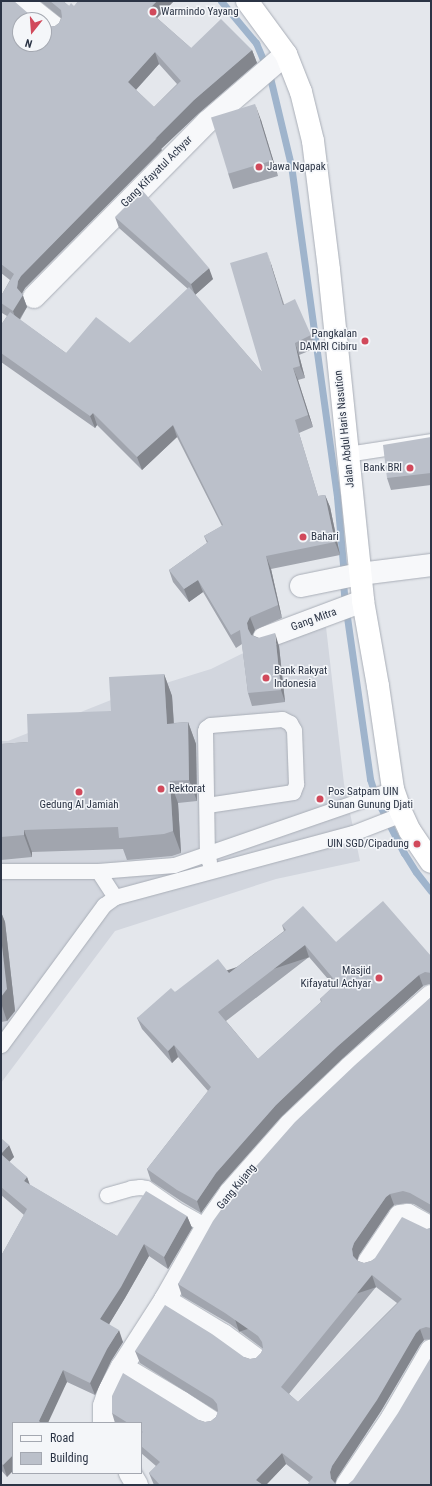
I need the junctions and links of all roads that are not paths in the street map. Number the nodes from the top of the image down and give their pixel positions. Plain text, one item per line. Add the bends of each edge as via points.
1 (21, 1) edge
2 (247, 1) edge
3 (54, 27) edge
4 (286, 54) junction
5 (34, 297) dead end
6 (431, 441) edge
7 (348, 454) junction
8 (431, 565) edge
9 (360, 574) junction
10 (301, 586) dead end
11 (363, 601) junction
12 (264, 638) edge
13 (393, 789) junction
14 (207, 805) junction
15 (407, 824) junction
16 (207, 853) junction
17 (430, 859) edge
18 (1, 871) edge
19 (98, 871) junction
20 (211, 871) junction
21 (115, 897) junction
22 (431, 996) edge
23 (1, 1044) edge
24 (107, 1195) dead end
25 (207, 1226) junction
26 (431, 1228) edge
27 (369, 1262) edge
28 (165, 1300) junction
29 (431, 1351) edge
30 (255, 1358) edge
31 (122, 1367) junction
32 (210, 1421) edge
33 (104, 1422) edge
34 (131, 1474) edge
35 (137, 1485) edge
36 (347, 1485) edge

1 - 3 street
2 - 4 highway, Jalan Abdul Haris Nasution
4 - 5 street, Gang Kifayatul Achyar via 207,122
4 - 7 highway, Jalan Abdul Haris Nasution via 301,92 313,141
6 - 7 lane
7 - 9 highway, Jalan Abdul Haris Nasution
8 - 9 street
9 - 10 street
9 - 11 highway, Jalan Abdul Haris Nasution
11 - 12 street, Gang Mitra
11 - 13 highway, Jalan Abdul Haris Nasution
13 - 15 highway, Jalan Abdul Haris Nasution
13 - 16 lane
14 - 14 lane via 205,731 208,726 282,720 290,722 294,730 296,784 293,792
14 - 16 lane
15 - 17 highway, Jalan Abdul Haris Nasution
15 - 20 lane via 353,833
16 - 19 lane via 174,865
16 - 20 lane
18 - 19 lane
19 - 21 lane
20 - 21 lane
21 - 23 lane via 104,904
22 - 25 street, Gang Kujang via 290,1124 230,1193
24 - 25 lane via 146,1188
25 - 28 street, Gang Kujang
26 - 27 street via 408,1215 400,1216
28 - 30 street
28 - 31 street, Gang Kujang
29 - 36 street via 392,1418
31 - 32 street
31 - 33 street, Gang Kujang via 104,1406
34 - 35 street

